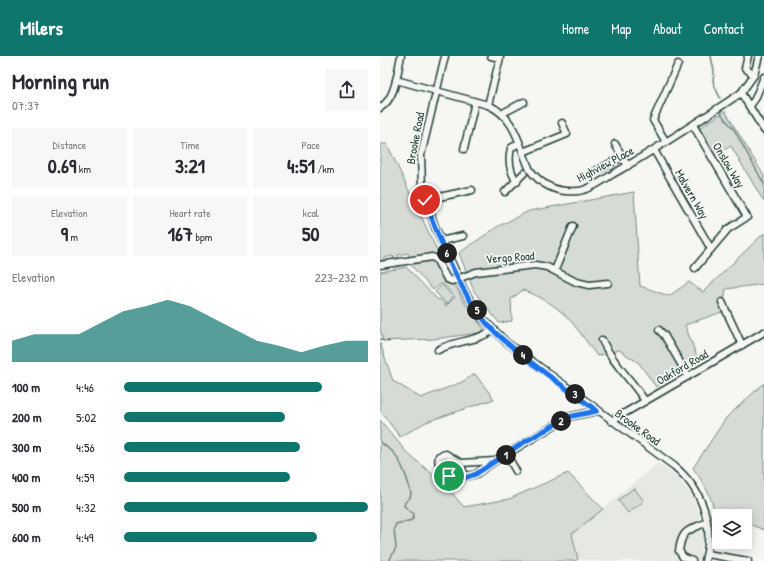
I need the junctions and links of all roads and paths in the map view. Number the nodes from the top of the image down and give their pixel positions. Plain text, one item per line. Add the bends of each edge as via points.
1 (400, 56) edge
2 (445, 56) edge
3 (491, 56) edge
4 (748, 56) edge
5 (759, 56) edge
6 (678, 64) dead end
7 (754, 75) junction
8 (764, 77) edge
9 (396, 80) junction
10 (436, 90) junction
11 (741, 93) junction
12 (475, 102) junction
13 (524, 102) dead end
14 (488, 105) junction
15 (750, 106) junction
16 (380, 108) edge
17 (503, 113) junction
18 (562, 123) dead end
19 (693, 125) junction
20 (764, 130) edge
21 (666, 142) junction
22 (519, 143) junction
23 (615, 144) dead end
24 (464, 149) dead end
25 (654, 150) junction
26 (523, 152) junction
27 (622, 156) junction
28 (628, 166) junction
29 (596, 171) dead end
30 (524, 173) dead end
31 (516, 182) junction
32 (472, 190) dead end
33 (505, 192) dead end
34 (425, 200) junction
35 (573, 226) dead end
36 (463, 236) dead end
37 (442, 241) junction
38 (711, 249) junction
39 (380, 265) edge
40 (695, 268) dead end
41 (555, 270) junction
42 (458, 279) junction
43 (608, 283) dead end
44 (722, 302) dead end
45 (764, 328) edge
46 (493, 330) junction
47 (659, 330) dead end
48 (764, 332) edge
49 (380, 339) edge
50 (602, 340) dead end
51 (393, 341) dead end
52 (741, 344) junction
53 (438, 350) dead end
54 (688, 376) junction
55 (645, 400) junction
56 (597, 411) junction
57 (611, 421) junction
58 (507, 455) junction
59 (495, 461) junction
60 (461, 463) junction
61 (516, 471) dead end
62 (467, 476) junction
63 (707, 522) junction
64 (707, 554) junction
65 (692, 561) edge
66 (705, 561) edge
67 (748, 561) edge

1 - 9 street
2 - 10 street, Brooke Road
3 - 14 street via 500,58
4 - 7 street via 745,68
5 - 7 street, Highview Place
6 - 21 street via 653,120
7 - 11 street, Highview Place
8 - 15 street via 756,99
9 - 10 street
9 - 16 street via 390,98
10 - 12 street
10 - 34 street, Brooke Road via 420,163
11 - 15 street
11 - 19 street, Highview Place
12 - 14 street
12 - 24 street
13 - 17 street
14 - 17 street
15 - 20 street
17 - 22 street, Highview Place
18 - 26 street via 567,134
19 - 21 street, Highview Place
19 - 38 street, Onslow Way via 747,217 730,226
21 - 25 street, Highview Place
22 - 26 street, Highview Place
22 - 31 street via 510,151 511,171
23 - 27 street
25 - 28 street, Highview Place
25 - 38 street, Malvern Way
26 - 28 street, Highview Place via 536,178 549,187 562,191 588,189
27 - 28 street
27 - 29 street
30 - 31 street
31 - 33 street
32 - 34 street
34 - 37 street, Brooke Road
35 - 41 street
36 - 37 street
37 - 42 street, Brooke Road
38 - 40 street
39 - 42 street via 432,257 436,259 446,279
41 - 42 street, Vergo Road via 535,265 521,265 476,272
41 - 43 street, Vergo Road via 565,277 589,285
42 - 46 street, Brooke Road
44 - 52 street
45 - 52 street
46 - 53 street
46 - 56 street, Brooke Road
47 - 54 street
48 - 52 street, Oakford Road
49 - 51 path via 385,342
50 - 55 street via 607,351
52 - 54 street, Oakford Road
54 - 55 street, Oakford Road
55 - 57 street, Oakford Road
56 - 57 street, Brooke Road
56 - 58 street via 568,417
57 - 63 street, Brooke Road via 687,478 702,503
58 - 59 street
58 - 61 street
59 - 60 street
59 - 62 street via 476,474
60 - 62 street via 463,473
60 - 62 street via 446,454 439,456 438,459 438,463 449,476 459,480
63 - 64 street, Brooke Road
63 - 65 street via 685,532 681,537 679,552
64 - 66 street, Brooke Road
64 - 67 street

